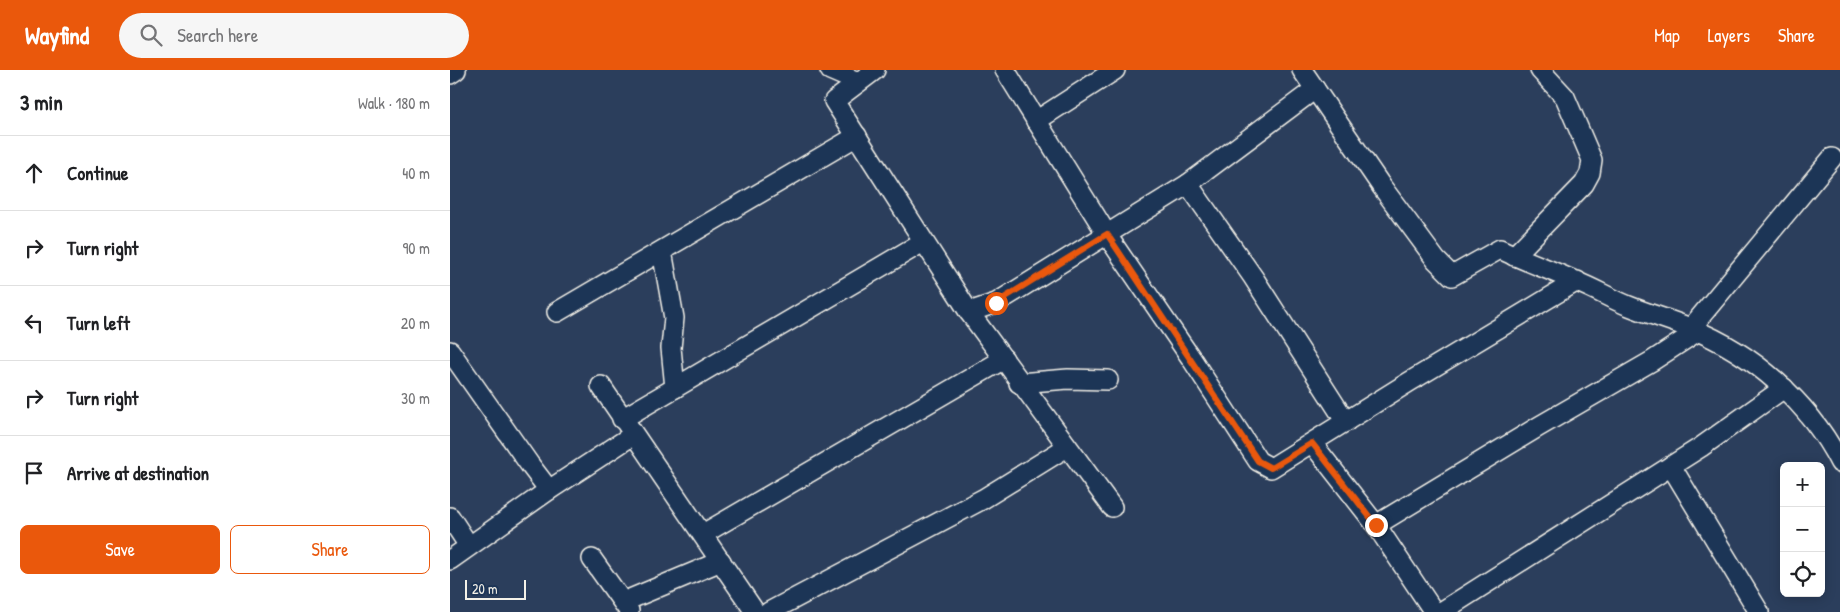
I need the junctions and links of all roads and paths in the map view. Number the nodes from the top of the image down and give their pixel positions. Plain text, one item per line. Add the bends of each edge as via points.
1 (456, 70) edge
2 (830, 70) edge
3 (875, 70) edge
4 (1005, 70) edge
5 (1115, 70) edge
6 (1302, 70) edge
7 (1540, 70) edge
8 (450, 74) edge
9 (858, 82) junction
10 (1316, 90) junction
11 (1036, 121) junction
12 (857, 136) junction
13 (1832, 158) dead end
14 (1188, 184) junction
15 (1107, 234) junction
16 (924, 242) junction
17 (662, 251) junction
18 (1514, 256) junction
19 (1577, 282) junction
20 (557, 312) dead end
21 (969, 312) junction
22 (1695, 330) junction
23 (450, 351) edge
24 (1004, 359) junction
25 (1108, 380) dead end
26 (1020, 383) junction
27 (601, 386) dead end
28 (675, 388) junction
29 (1784, 388) junction
30 (1346, 422) junction
31 (628, 427) junction
32 (1312, 443) junction
33 (1835, 444) edge
34 (1067, 447) junction
35 (1840, 463) edge
36 (1671, 466) junction
37 (549, 490) junction
38 (1112, 507) dead end
39 (450, 517) edge
40 (1376, 525) junction
41 (703, 534) junction
42 (469, 546) junction
43 (592, 559) dead end
44 (450, 560) edge
45 (721, 561) junction
46 (626, 607) edge
47 (755, 612) edge
48 (769, 612) edge
49 (1434, 612) edge
50 (1441, 612) edge
51 (1759, 612) edge

1 - 8 street
2 - 9 street
3 - 9 street
4 - 11 street
5 - 11 street
6 - 10 street
7 - 18 street via 1566,97 1592,160 1584,184
9 - 12 street via 834,101
10 - 14 street
10 - 18 street via 1382,187 1436,260 1452,276 1500,250
11 - 15 street
12 - 16 street
12 - 17 street
13 - 22 street
14 - 15 street
14 - 30 street via 1253,277
15 - 21 street via 996,303
15 - 32 street via 1258,461 1271,468
16 - 21 street
16 - 28 street
17 - 20 street
17 - 28 street via 674,318 671,348
18 - 19 street
19 - 22 street
19 - 30 street
21 - 24 street
22 - 29 street via 1721,342
22 - 40 street via 1652,361
23 - 37 street
24 - 26 street
24 - 41 street
25 - 26 street
26 - 34 street
27 - 31 street
28 - 31 street
29 - 33 street
29 - 36 street
30 - 32 street
31 - 37 street
31 - 41 street
32 - 40 street
33 - 35 street
34 - 38 street
34 - 48 street via 983,499
36 - 50 street
36 - 51 street
37 - 42 street
39 - 42 street
40 - 49 street
41 - 45 street
42 - 44 street
43 - 46 street
45 - 46 street
45 - 47 street

